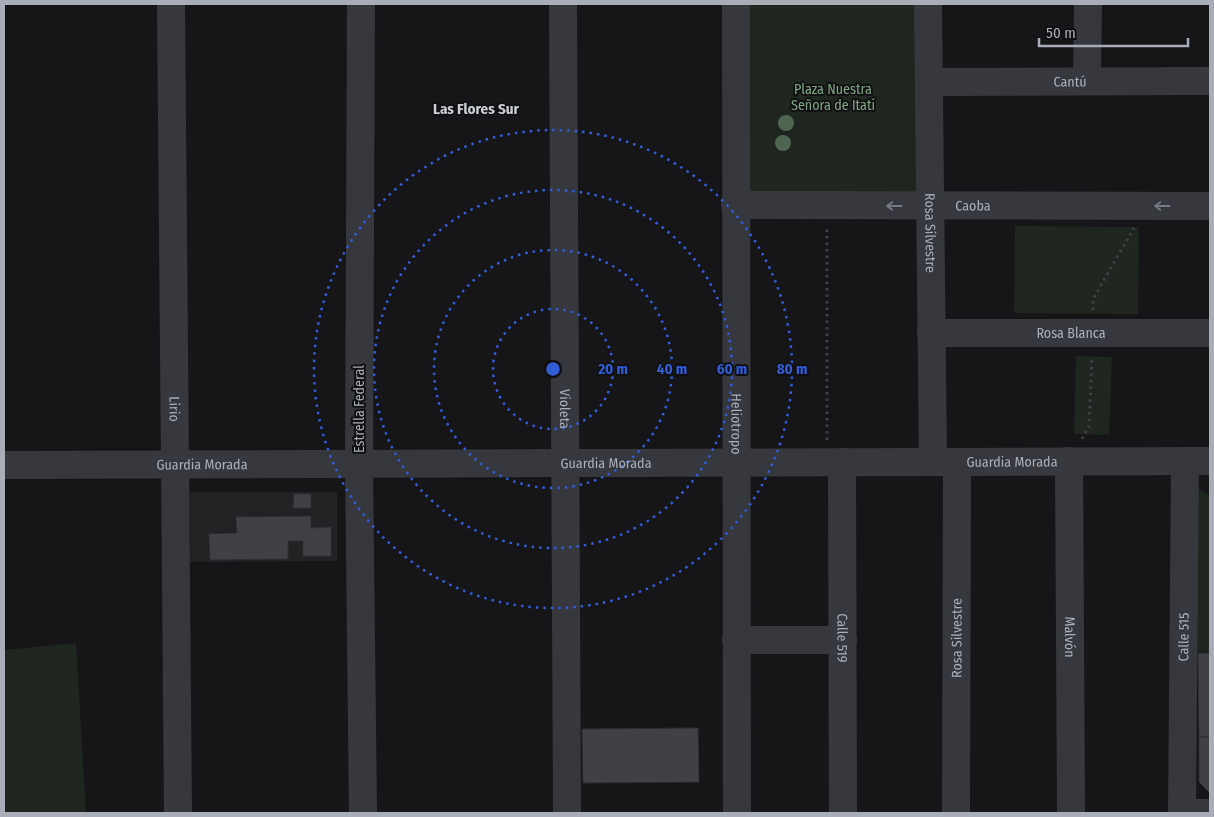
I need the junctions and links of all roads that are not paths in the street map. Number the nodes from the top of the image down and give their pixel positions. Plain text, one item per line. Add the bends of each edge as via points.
1 (171, 4) edge
2 (361, 4) edge
3 (563, 4) edge
4 (736, 4) edge
5 (928, 4) edge
6 (1088, 4) edge
7 (1087, 81) junction
8 (1210, 81) edge
9 (929, 82) junction
10 (735, 206) junction
11 (930, 206) junction
12 (1210, 206) edge
13 (931, 333) junction
14 (1210, 334) edge
15 (1069, 461) junction
16 (1198, 461) edge
17 (834, 462) junction
18 (945, 462) junction
19 (565, 463) junction
20 (736, 463) junction
21 (174, 464) junction
22 (359, 464) junction
23 (4, 465) edge
24 (736, 640) junction
25 (842, 640) junction
26 (178, 813) edge
27 (363, 813) edge
28 (567, 813) edge
29 (737, 813) edge
30 (843, 813) edge
31 (956, 813) edge
32 (1071, 813) edge
33 (1184, 813) edge
34 (1210, 813) edge

1 - 21 street, Lirio
2 - 22 street, Estrella Federal
3 - 19 street, Violeta
4 - 10 street, Heliotropo
5 - 9 street, Rosa Silvestre
6 - 7 street
7 - 8 street, Cantú
7 - 9 street, Cantú
9 - 11 street, Rosa Silvestre
11 -> 10 street, Caoba
10 - 20 street, Heliotropo
12 -> 11 street, Caoba
11 - 13 street, Rosa Silvestre
13 - 14 street, Rosa Blanca
13 - 18 street, Rosa Silvestre
15 - 16 street, Guardia Morada
15 - 18 street, Guardia Morada
15 - 32 street, Malvón
16 - 33 street, Calle 515
17 - 18 street, Guardia Morada
17 - 20 street, Guardia Morada
17 - 25 street, Calle 519
18 - 31 street, Rosa Silvestre
19 - 20 street, Guardia Morada
19 - 22 street, Guardia Morada
19 - 28 street, Violeta
20 - 24 street, Heliotropo
21 - 22 street, Guardia Morada
21 - 23 street, Guardia Morada
21 - 26 street, Lirio
22 - 27 street, Estrella Federal
24 - 25 street
24 - 29 street, Heliotropo
25 - 30 street, Calle 519
33 - 34 street

